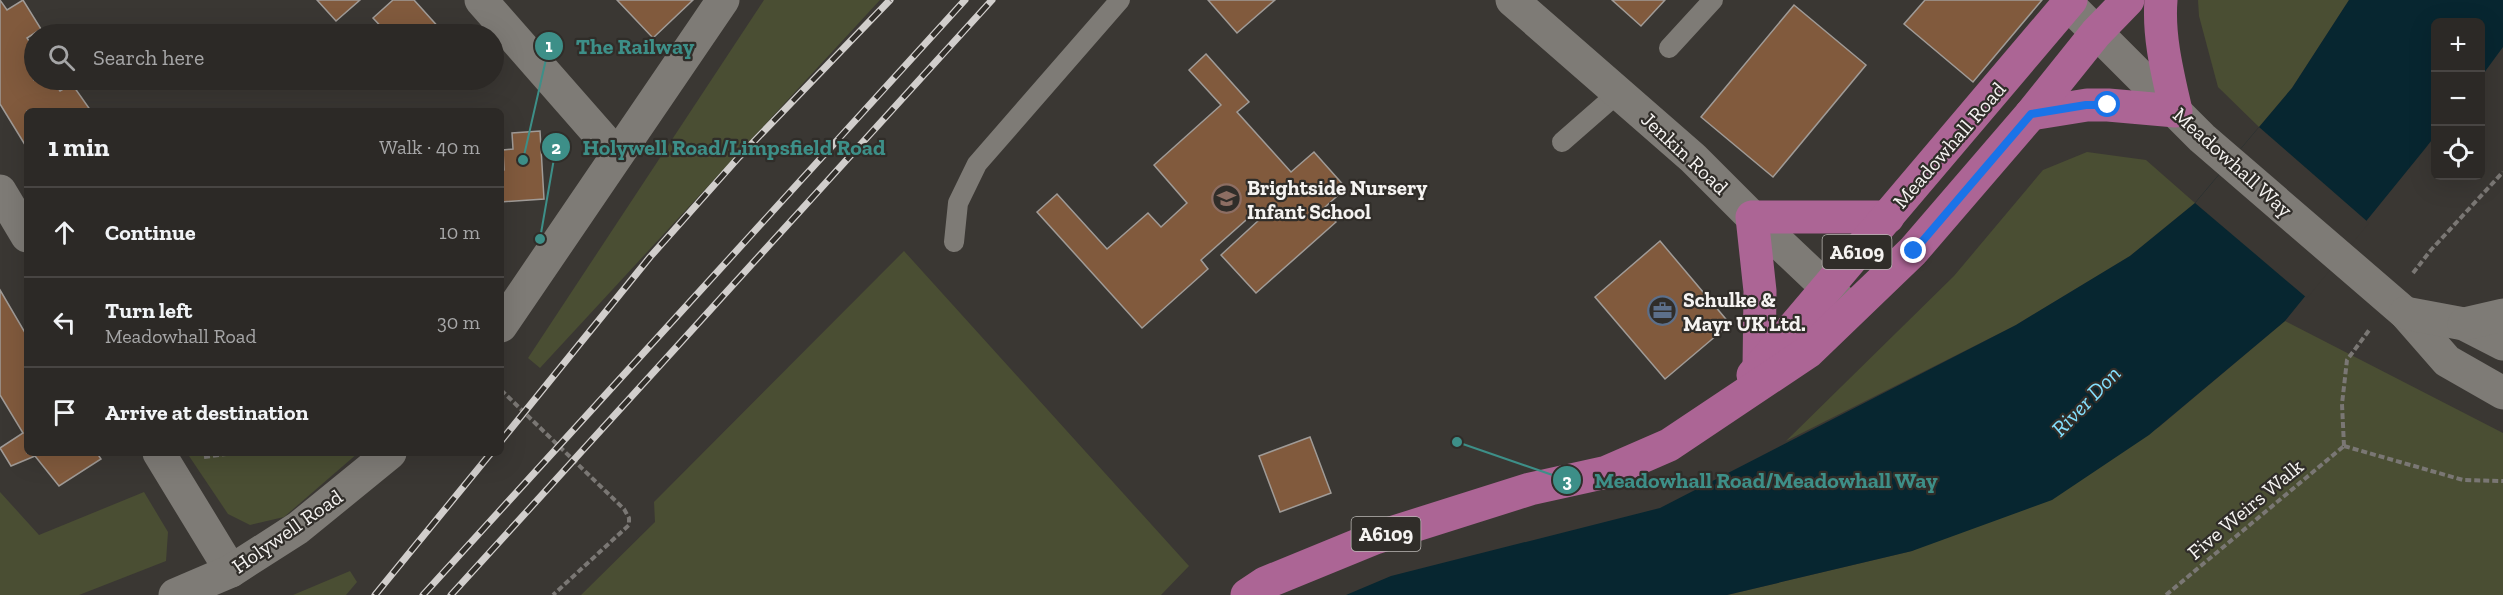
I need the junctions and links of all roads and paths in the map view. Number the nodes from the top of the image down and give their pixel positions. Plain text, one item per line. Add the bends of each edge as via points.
1 (481, 0) edge
2 (723, 0) edge
3 (1120, 0) edge
4 (1512, 0) edge
5 (1713, 0) edge
6 (2128, 0) edge
7 (2162, 0) edge
8 (2070, 2) edge
9 (502, 24) edge
10 (504, 26) edge
11 (2096, 33) junction
12 (1669, 48) dead end
13 (1618, 93) junction
14 (2176, 111) junction
15 (2031, 114) junction
16 (1562, 142) dead end
17 (617, 155) junction
18 (0, 191) edge
19 (1752, 217) junction
20 (1888, 217) junction
21 (24, 231) edge
22 (954, 242) dead end
23 (1826, 288) junction
24 (1853, 312) junction
25 (2405, 313) junction
26 (2503, 315) edge
27 (504, 322) edge
28 (2464, 324) junction
29 (2503, 344) edge
30 (1759, 368) junction
31 (504, 393) edge
32 (2503, 393) edge
33 (1733, 400) junction
34 (161, 456) edge
35 (386, 456) edge
36 (2503, 482) edge
37 (231, 572) junction
38 (175, 595) edge
39 (553, 595) edge
40 (1247, 595) edge
41 (2166, 595) edge

1 - 9 street
2 - 17 street
3 - 22 lane via 977,164 958,203
4 - 13 street, Jenkin Road
5 - 12 lane
6 - 11 main road, Meadowhall Road / A6109
7 - 14 main road via 2164,58
8 - 11 street, Meadowhall Way
8 - 20 main road, Meadowhall Road / A6109
10 - 17 street
11 - 14 street, Meadowhall Way
11 - 15 main road, Meadowhall Road / A6109
13 - 16 lane
13 - 19 street, Jenkin Road via 1693,158
14 - 15 main road via 2086,105
14 - 25 street, Meadowhall Way via 2202,138
15 - 24 main road, Meadowhall Road / A6109 via 1914,251
17 - 27 street
18 - 21 street
19 - 20 main road
19 - 23 street, Jenkin Road
19 - 30 main road via 1760,291
20 - 23 main road, Meadowhall Road / A6109
23 - 24 street, Jenkin Road
23 - 30 main road, Meadowhall Road / A6109
24 - 33 main road, Meadowhall Road / A6109 via 1808,352
25 - 28 street
25 - 32 street, Meadowhall Way via 2447,362
26 - 28 street
28 - 29 street
30 - 33 main road, Meadowhall Road / A6109
31 - 39 path via 629,518 629,525
33 - 40 main road, Meadowhall Road / A6109 via 1669,445 1607,471 1530,489 1375,538 1265,583
34 - 37 street
35 - 37 street, Holywell Road via 298,528
36 - 41 path, Five Weirs Walk via 2463,480 2343,446
37 - 38 street, Holywell Road

